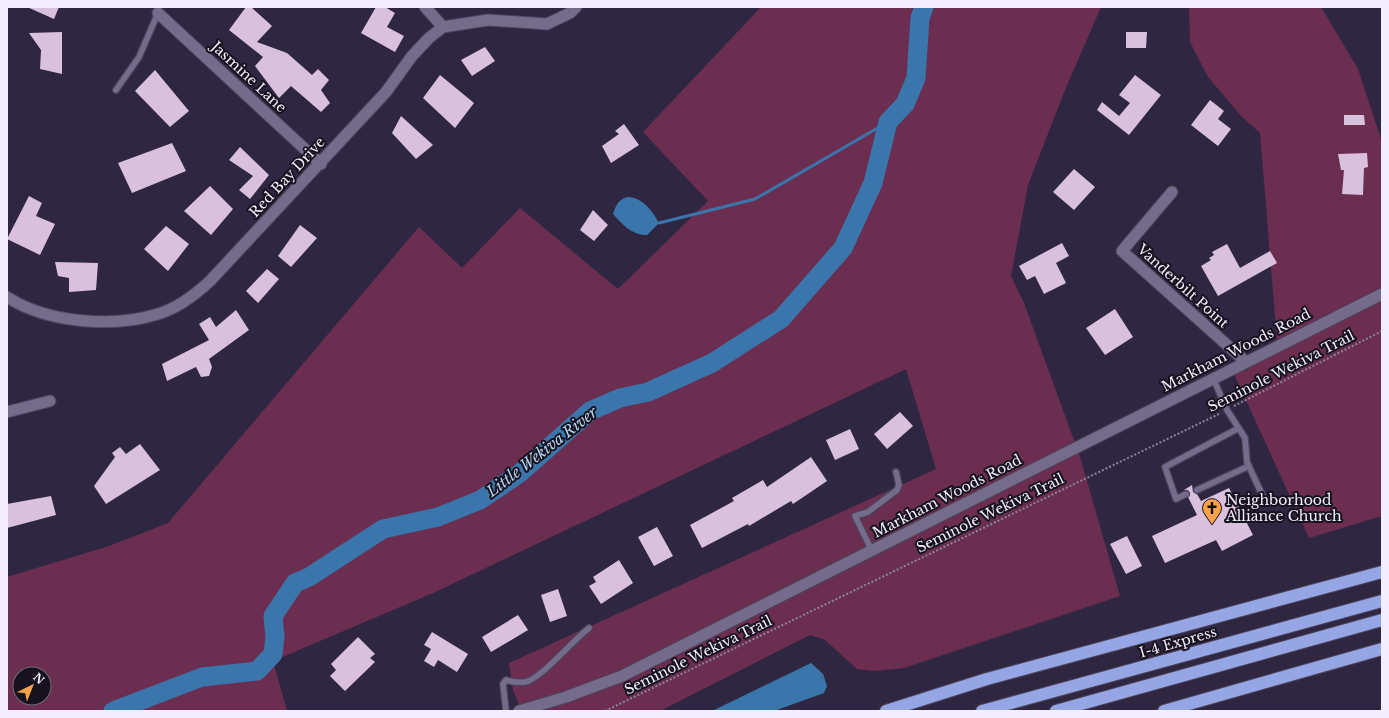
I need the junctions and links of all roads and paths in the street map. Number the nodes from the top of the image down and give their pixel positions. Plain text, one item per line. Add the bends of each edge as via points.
1 (425, 7) edge
2 (573, 10) edge
3 (158, 13) joint
4 (443, 27) junction
5 (116, 90) dead end
6 (321, 164) junction
7 (1172, 192) dead end
8 (1382, 294) edge
9 (7, 297) edge
10 (1382, 331) edge
11 (1246, 362) junction
12 (1214, 378) junction
13 (50, 401) dead end
14 (1227, 410) junction
15 (7, 412) edge
16 (1239, 428) junction
17 (1249, 466) junction
18 (896, 472) dead end
19 (1197, 490) dead end
20 (1186, 494) dead end
21 (1266, 501) dead end
22 (872, 551) junction
23 (1382, 572) edge
24 (1382, 602) edge
25 (1382, 620) edge
26 (589, 628) dead end
27 (1382, 649) edge
28 (506, 711) edge
29 (519, 711) edge
30 (605, 711) edge
31 (886, 711) edge
32 (982, 711) edge
33 (1056, 711) edge
34 (1164, 711) edge

1 - 4 street
2 - 4 street via 547,24 488,20
3 - 5 lane via 139,57
3 - 6 street, Jasmine Lane
4 - 6 street, Red Bay Drive via 412,56 386,92
6 - 9 street, Red Bay Drive via 210,281 195,294 158,314 102,322 73,320 41,312
7 - 11 street, Vanderbilt Point via 1122,251
8 - 11 street, Markham Woods Road
10 - 14 path, Seminole Wekiva Trail
11 - 12 street, Markham Woods Road
12 - 14 lane
12 - 22 street, Markham Woods Road
13 - 15 street
14 - 16 lane
14 - 30 path, Seminole Wekiva Trail
16 - 17 lane via 1245,438
16 - 20 lane via 1165,467 1176,499
17 - 19 lane
17 - 21 lane
18 - 22 lane via 899,485 897,490 868,512 855,516
22 - 29 street, Markham Woods Road via 622,676
23 - 31 highway via 987,679
24 - 32 highway, I-4 Express
25 - 33 highway
26 - 28 lane via 534,678 526,682 506,680 503,684
27 - 34 highway

